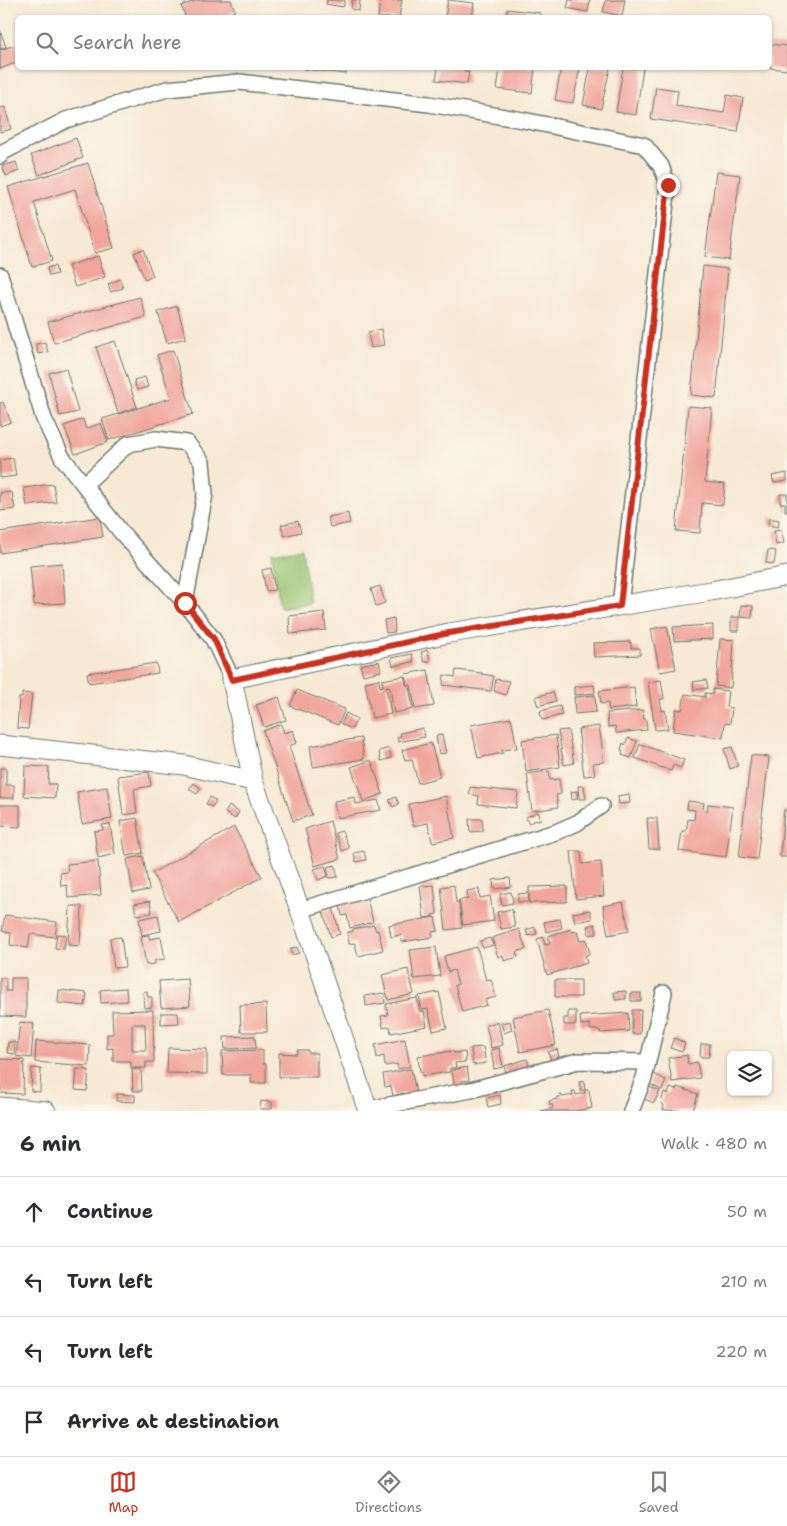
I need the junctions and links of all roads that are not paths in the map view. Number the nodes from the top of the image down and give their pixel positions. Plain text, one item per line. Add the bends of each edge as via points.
1 (0, 156) edge
2 (0, 275) edge
3 (84, 485) junction
4 (787, 576) edge
5 (185, 603) junction
6 (620, 606) junction
7 (232, 680) junction
8 (0, 745) edge
9 (254, 782) junction
10 (602, 806) dead end
11 (300, 910) junction
12 (664, 993) dead end
13 (648, 1062) junction
14 (0, 1107) edge
15 (368, 1110) edge
16 (46, 1111) edge
17 (631, 1111) edge

1 - 6 street via 66,120 167,89 239,82 429,104 644,145 661,166 668,185
2 - 3 street via 44,420 62,457
3 - 5 street
3 - 5 street via 128,444 156,439 187,443 202,462 205,494
4 - 6 street
5 - 7 street via 214,639
6 - 7 street via 449,633
7 - 9 street
8 - 9 street via 184,766
9 - 11 street
10 - 11 street via 556,832
11 - 15 street
12 - 13 street
13 - 15 street via 578,1061 470,1090
13 - 17 street
14 - 16 street

